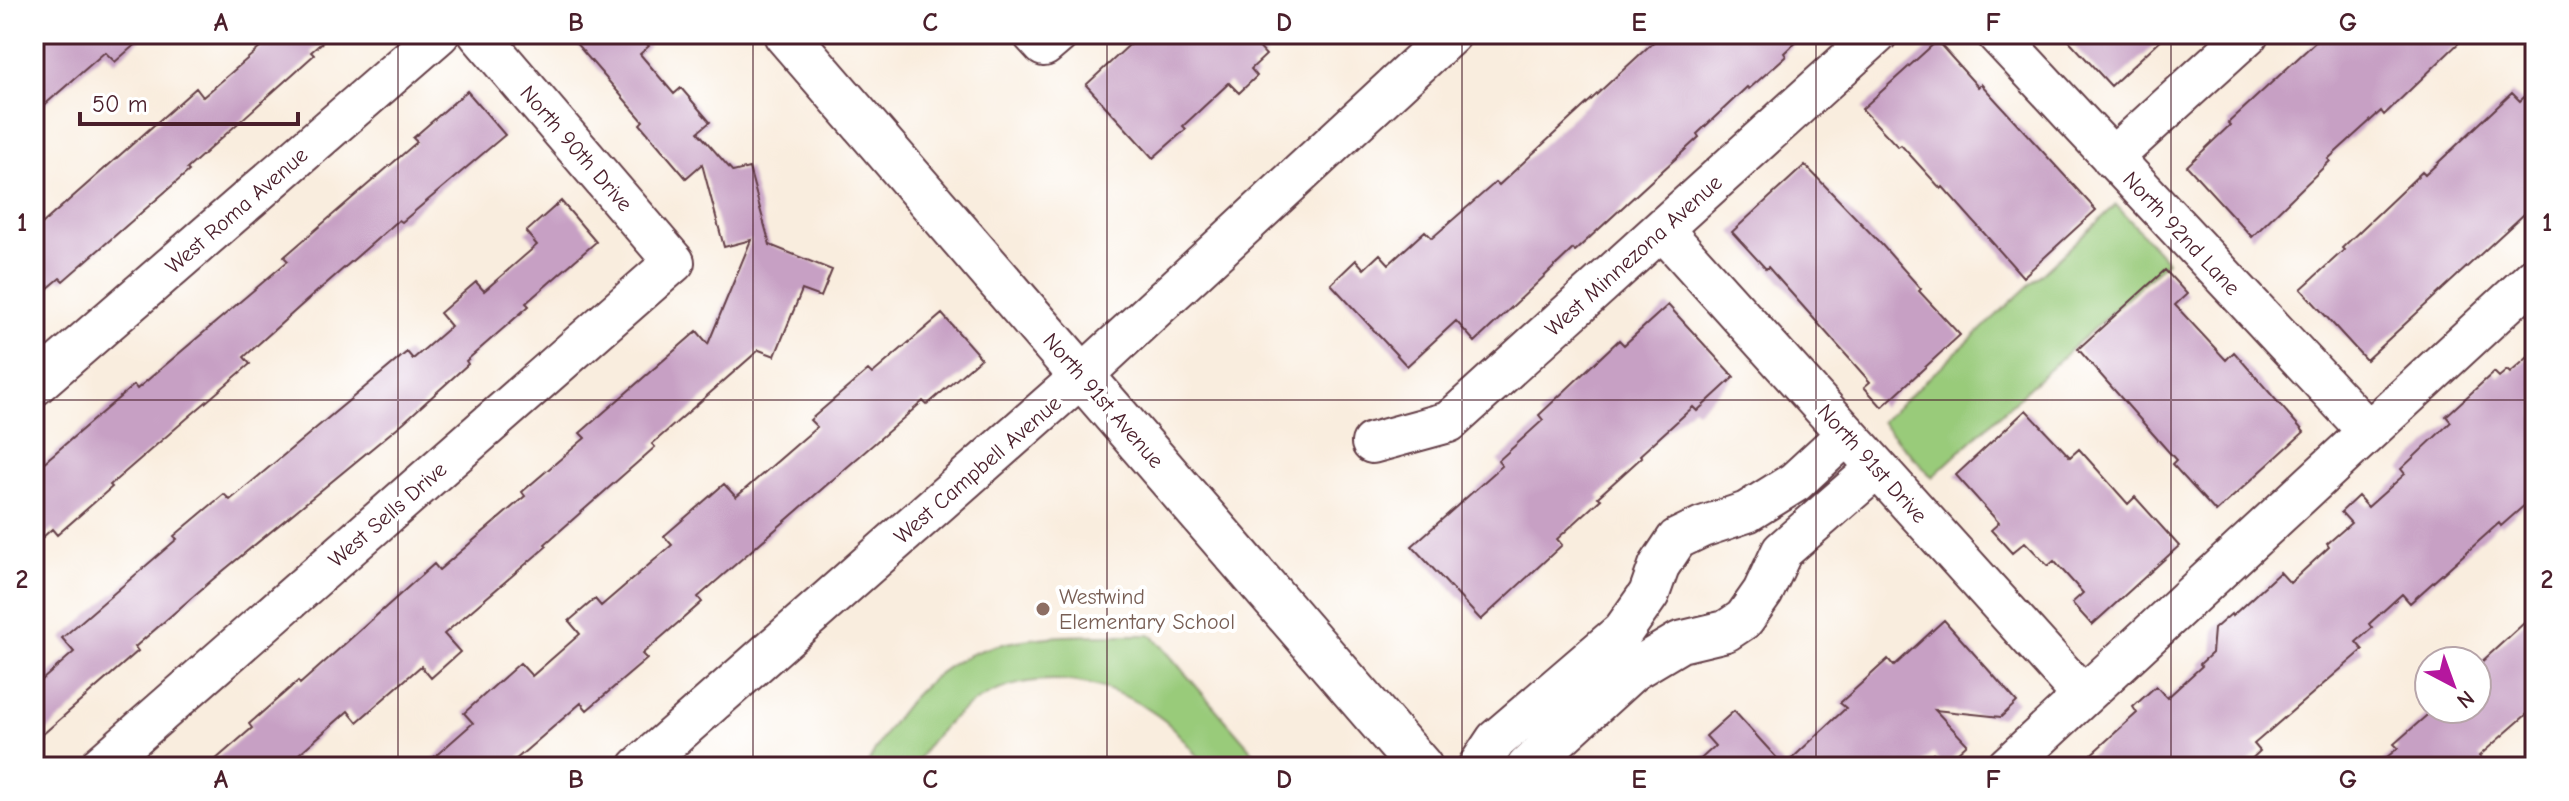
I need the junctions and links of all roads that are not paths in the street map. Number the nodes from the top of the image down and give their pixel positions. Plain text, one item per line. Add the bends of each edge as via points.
1 (439, 34) edge
2 (479, 34) edge
3 (786, 34) edge
4 (1451, 34) edge
5 (1877, 34) edge
6 (1997, 34) edge
7 (2248, 34) edge
8 (2112, 158) junction
9 (1662, 229) junction
10 (674, 262) joint
11 (2535, 277) edge
12 (1083, 375) junction
13 (34, 386) edge
14 (2368, 431) junction
15 (1847, 434) junction
16 (1372, 443) dead end
17 (1877, 468) junction
18 (1747, 512) junction
19 (1782, 551) junction
20 (2083, 696) junction
21 (99, 767) edge
22 (639, 767) edge
23 (1420, 767) edge
24 (1478, 767) edge
25 (1527, 767) edge
26 (2007, 767) edge

1 - 13 street, West Roma Avenue
2 - 10 street, North 90th Drive
3 - 12 main road, North 91st Avenue
4 - 12 street, West Campbell Avenue
5 - 9 street, West Minnezona Avenue
6 - 8 street, North 92nd Lane
7 - 8 street
8 - 14 street, North 92nd Lane
9 - 15 street, North 91st Drive
9 - 16 street, West Minnezona Avenue via 1449,422
10 - 21 street, West Sells Drive
11 - 14 street
12 - 22 street, West Campbell Avenue
12 - 23 main road, North 91st Avenue
14 - 20 street
15 - 17 street, North 91st Drive
15 - 18 street via 1795,482
17 - 19 street
17 - 20 street, North 91st Drive
18 - 19 street
18 - 24 street via 1677,539 1623,631 1496,740
19 - 25 street via 1744,619 1726,631 1680,642 1633,670
20 - 26 street

